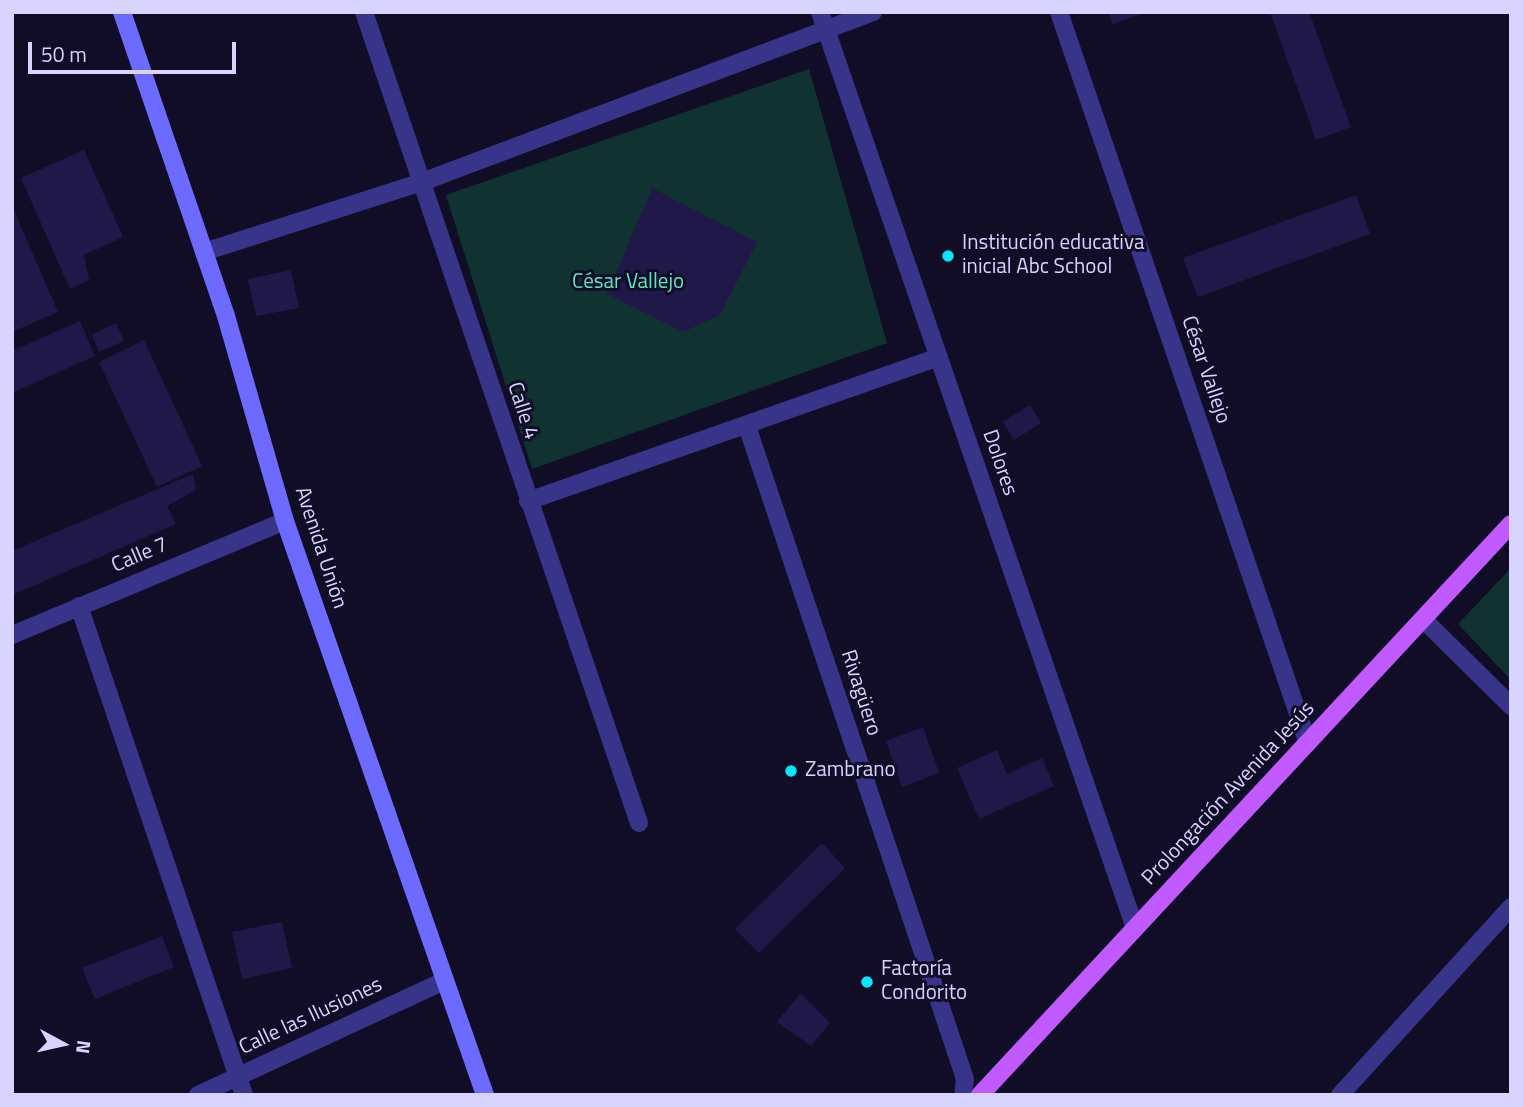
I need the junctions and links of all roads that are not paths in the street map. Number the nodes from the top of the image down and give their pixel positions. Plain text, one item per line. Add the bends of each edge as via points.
1 (122, 12) edge
2 (364, 12) edge
3 (820, 12) edge
4 (873, 12) edge
5 (1059, 12) edge
6 (826, 30) junction
7 (422, 182) junction
8 (204, 253) junction
9 (939, 357) junction
10 (747, 425) junction
11 (528, 501) junction
12 (285, 521) junction
13 (1511, 524) edge
14 (79, 606) junction
15 (1423, 619) junction
16 (12, 635) edge
17 (1511, 706) edge
18 (1308, 743) junction
19 (639, 823) dead end
20 (1511, 907) edge
21 (1135, 928) junction
22 (444, 981) junction
23 (237, 1077) junction
24 (198, 1095) edge
25 (244, 1095) edge
26 (485, 1095) edge
27 (962, 1095) edge
28 (981, 1095) edge
29 (1340, 1095) edge

1 - 8 street, Avenida Unión
2 - 7 street, Calle 4
3 - 6 street, Dolores
4 - 6 street
5 - 18 street, César Vallejo
6 - 7 street
6 - 9 street, Dolores
7 - 8 street
7 - 11 street, Calle 4
8 - 12 street, Avenida Unión
9 - 10 street
9 - 21 street, Dolores
10 - 11 street
10 - 27 street, Rivagüero via 965,1079
11 - 19 street, Calle 4
12 - 14 street, Calle 7
12 - 22 street, Avenida Unión
13 - 15 main road, Prolongación Avenida Jesús
14 - 16 street, Calle 7
14 - 23 street
15 - 17 street
15 - 18 main road, Prolongación Avenida Jesús
18 - 21 main road, Prolongación Avenida Jesús
20 - 29 street
21 - 28 main road, Prolongación Avenida Jesús
22 - 23 street, Calle las Ilusiones
22 - 26 street, Avenida Unión
23 - 24 street, Calle las Ilusiones
23 - 25 street

